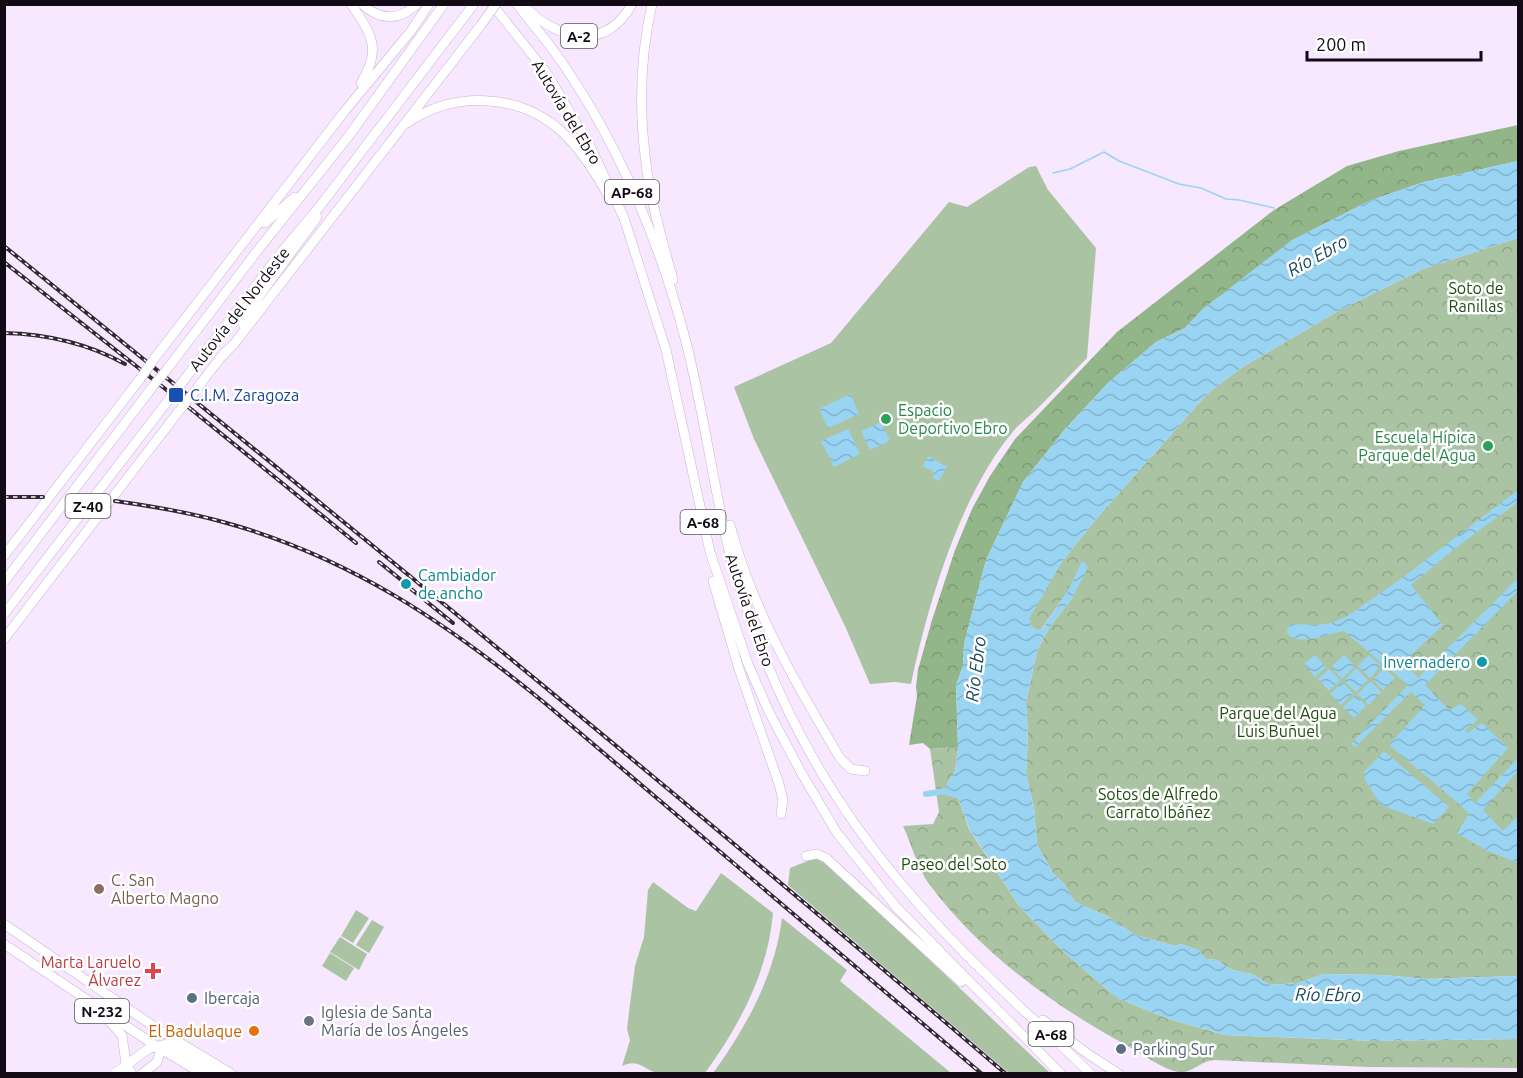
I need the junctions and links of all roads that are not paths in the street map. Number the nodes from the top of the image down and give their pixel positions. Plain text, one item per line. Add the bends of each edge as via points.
1 (351, 4) edge
2 (362, 4) edge
3 (417, 4) edge
4 (429, 4) edge
5 (444, 4) edge
6 (494, 4) edge
7 (517, 4) edge
8 (523, 4) edge
9 (632, 4) edge
10 (652, 4) edge
11 (659, 4) edge
12 (471, 8) edge
13 (645, 55) junction
14 (344, 112) junction
15 (398, 130) junction
16 (308, 186) junction
17 (320, 206) junction
18 (236, 254) junction
19 (638, 259) junction
20 (221, 357) junction
21 (700, 402) junction
22 (709, 445) junction
23 (710, 552) junction
24 (4, 555) edge
25 (4, 582) edge
26 (4, 614) edge
27 (4, 639) edge
28 (865, 771) dead end
29 (781, 814) dead end
30 (806, 856) dead end
31 (4, 924) edge
32 (4, 944) edge
33 (1010, 996) junction
34 (93, 1004) junction
35 (1013, 1027) junction
36 (159, 1030) junction
37 (160, 1047) junction
38 (126, 1064) junction
39 (114, 1074) edge
40 (132, 1074) edge
41 (142, 1074) edge
42 (203, 1074) edge
43 (219, 1074) edge
44 (232, 1074) edge
45 (1061, 1074) edge
46 (1091, 1074) edge
47 (1119, 1074) edge

1 - 14 highway via 368,30 374,48 370,68
2 - 3 highway via 379,16 390,18 406,14
4 - 14 highway
5 - 16 highway, Autovía del Nordeste / Z-40
6 - 15 highway, bridge
6 - 19 highway, Autovía del Ebro / AP-68 via 546,72 590,146 616,199
7 - 21 highway, Autovía del Ebro / AP-68 via 563,64 608,138 666,275
8 - 9 highway, A-2 via 554,30 585,36 612,27
10 - 13 highway
11 - 13 highway
12 - 17 highway, Autovía del Nordeste / Z-40
13 - 21 highway via 642,123 647,172 689,339
14 - 18 highway
15 - 19 highway via 435,107 469,100 504,103 540,117 561,131 591,168
15 - 20 highway
16 - 18 highway
16 - 25 highway, Autovía del Nordeste / Z-40, bridge
17 - 20 highway via 315,222 260,295
17 - 26 highway, Autovía del Nordeste / Z-40, bridge
18 - 24 highway, bridge
19 - 23 highway, Autovía del Ebro / A-68 via 666,350
20 - 27 highway, bridge
21 - 22 highway, Autovía del Ebro / A-68
22 - 28 highway via 738,555 777,648 840,758 851,769
22 - 33 highway, Autovía del Ebro / A-68 via 740,587 765,658 818,764 852,821 909,894
23 - 29 highway via 720,606 781,791
23 - 35 highway, Autovía del Ebro / A-68 via 748,664 769,712 837,833 897,908
30 - 35 highway via 817,854 829,860
31 - 36 highway, N-232
32 - 34 highway, N-232
33 - 46 highway, Autovía del Ebro / A-68
33 - 47 highway
34 - 37 highway, N-232
34 - 38 highway via 122,1035
35 - 45 highway, Autovía del Ebro / A-68
36 - 37 highway
36 - 44 highway, N-232
37 - 38 highway
37 - 41 highway via 155,1064
37 - 42 highway, N-232
37 - 43 highway via 171,1046
38 - 39 highway
38 - 40 highway

